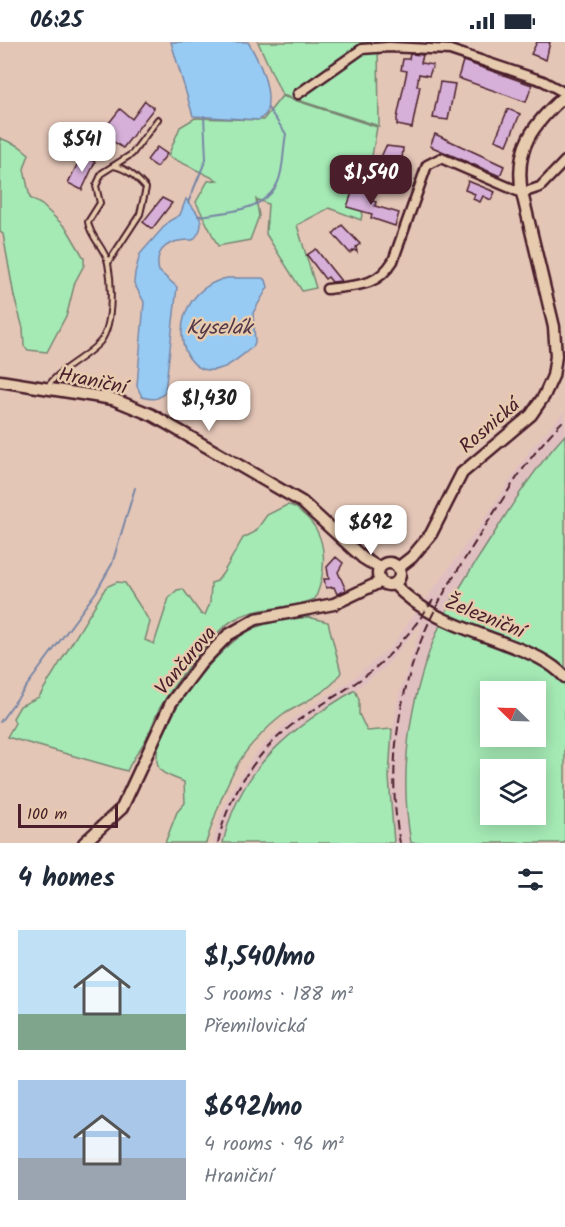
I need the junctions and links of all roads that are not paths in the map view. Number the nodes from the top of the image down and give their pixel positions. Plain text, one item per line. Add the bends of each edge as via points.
1 (298, 94) dead end
2 (565, 94) edge
3 (158, 119) dead end
4 (565, 161) edge
5 (113, 166) junction
6 (522, 193) junction
7 (108, 263) junction
8 (327, 289) dead end
9 (1, 382) edge
10 (46, 389) junction
11 (379, 568) junction
12 (398, 568) junction
13 (380, 582) junction
14 (394, 584) junction
15 (565, 677) edge
16 (84, 843) edge

1 - 2 street via 362,49 389,47 450,51 543,81
2 - 6 street, Rosnická via 540,120 525,145 520,171
3 - 5 lane via 132,154
4 - 6 street via 540,188
5 - 7 lane via 102,173 96,186 100,203 88,222
5 - 7 lane via 123,168 146,188 140,214
6 - 8 street via 441,158 427,165 385,274 370,282
6 - 12 street, Rosnická via 554,327 553,376 531,415 462,472 431,534
7 - 10 lane via 110,306 104,337 58,373
9 - 10 street, Hraniční
10 - 11 street, Hraniční via 113,399 152,415 302,502
11 - 12 street via 388,562
11 - 13 street
12 - 14 street via 400,577
13 - 14 street
13 - 16 street, Vančurova via 334,604 256,619 228,635 171,703 122,808
14 - 15 street, Železniční via 432,614 532,654 556,667

